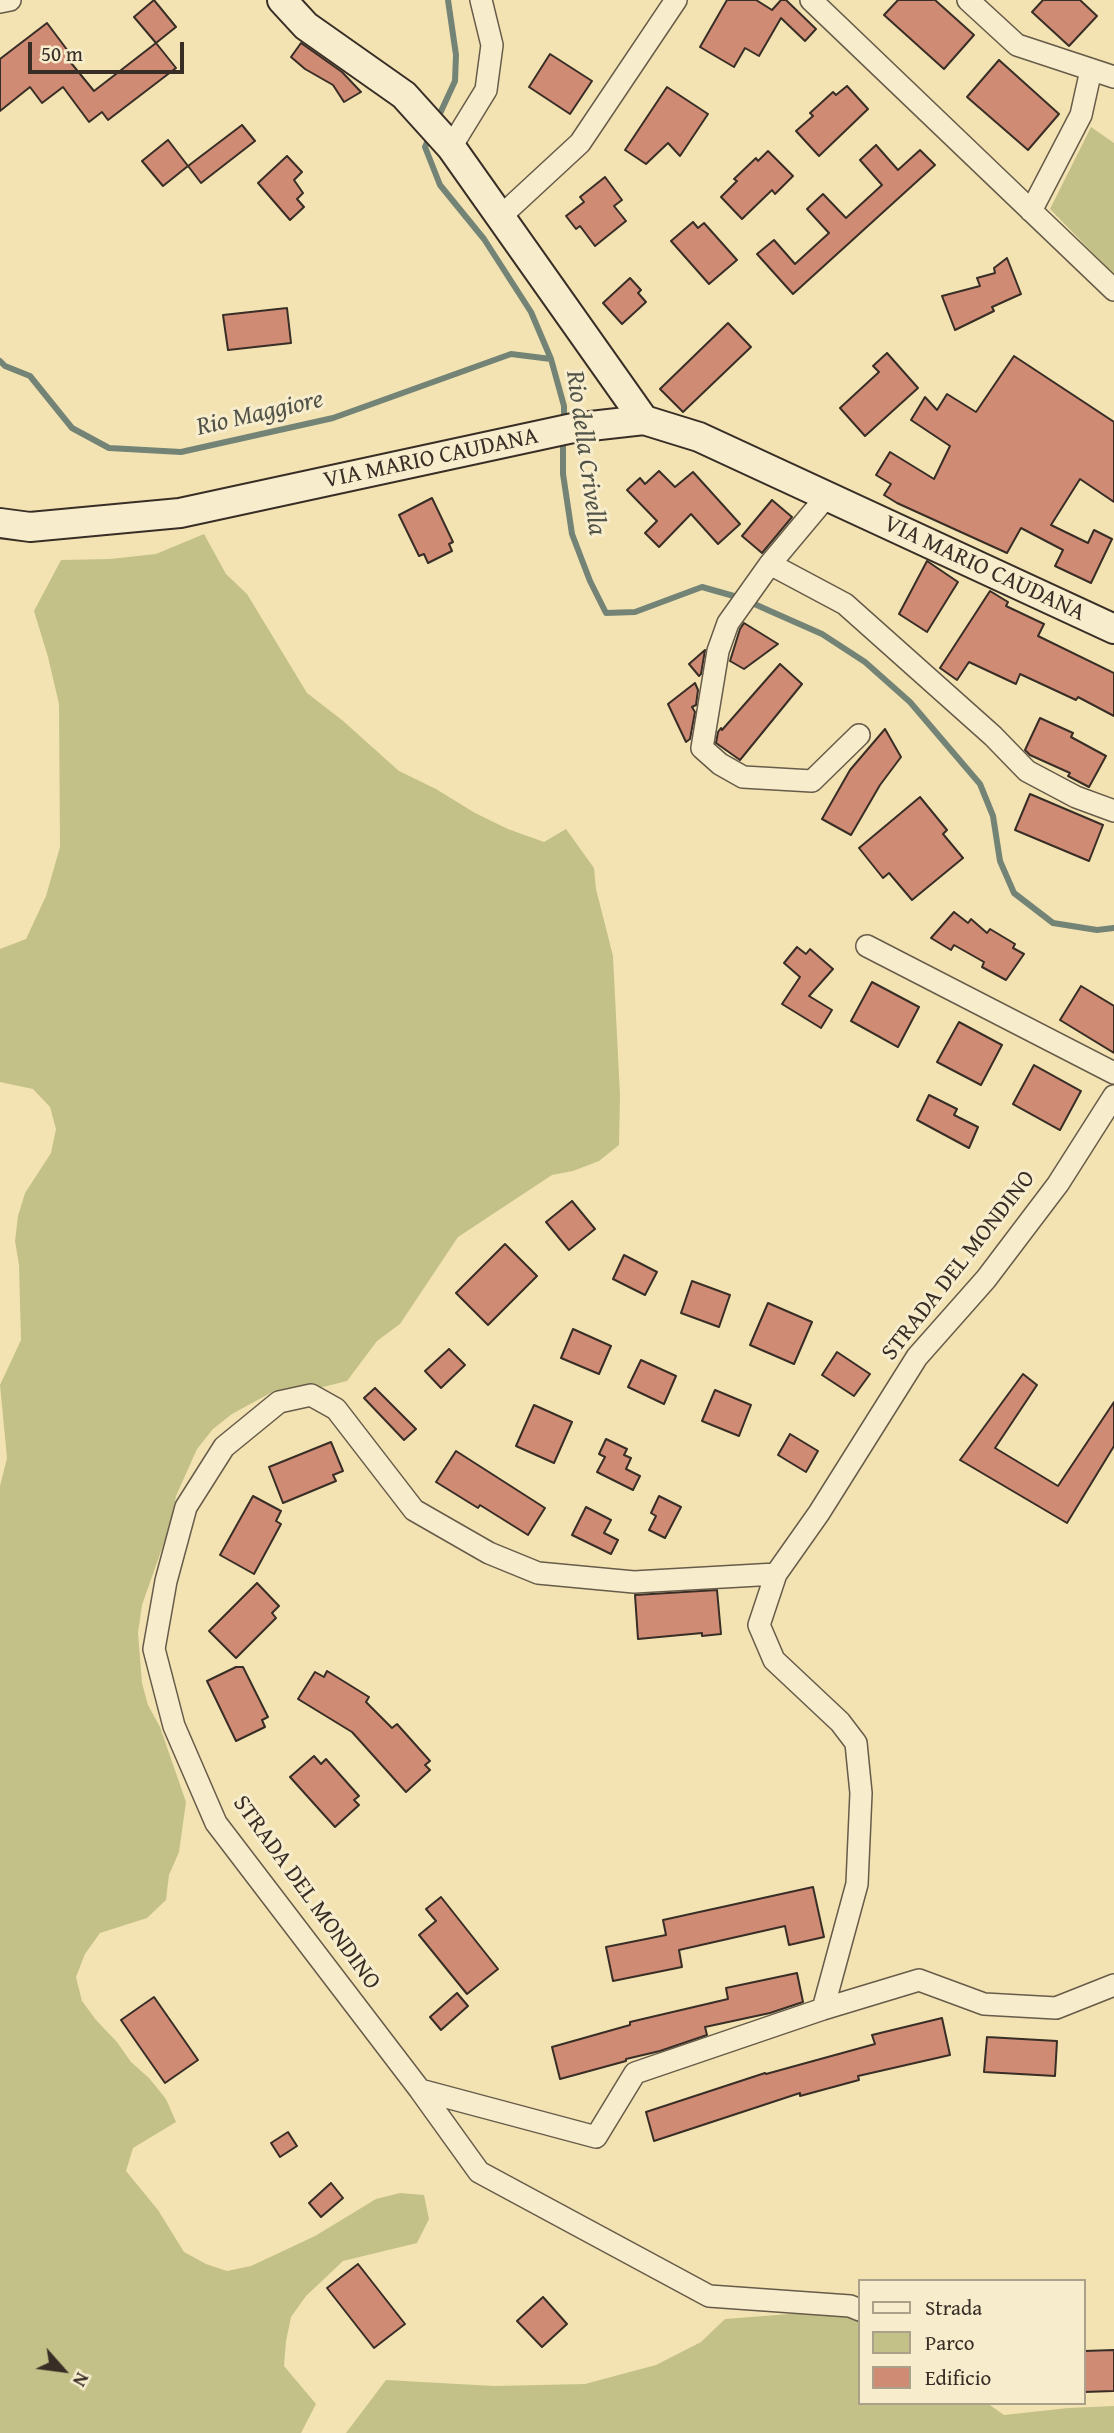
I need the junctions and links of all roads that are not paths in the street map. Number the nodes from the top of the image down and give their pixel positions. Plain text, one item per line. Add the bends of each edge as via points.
1 (10, 0) edge
2 (282, 0) edge
3 (481, 0) edge
4 (676, 0) edge
5 (811, 0) edge
6 (968, 0) edge
7 (0, 2) edge
8 (1091, 69) junction
9 (1114, 77) edge
10 (447, 143) junction
11 (1031, 211) junction
12 (500, 217) junction
13 (1114, 290) edge
14 (644, 420) junction
15 (827, 496) junction
16 (0, 523) edge
17 (771, 564) junction
18 (1114, 629) edge
19 (859, 735) dead end
20 (1114, 811) edge
21 (867, 946) dead end
22 (1114, 1073) edge
23 (1114, 1096) edge
24 (776, 1573) junction
25 (1114, 1985) edge
26 (822, 2009) junction
27 (420, 2090) junction
28 (858, 2309) edge

1 - 7 street
2 - 10 main road via 306,26 404,95
3 - 10 street via 492,45 486,90
4 - 12 street via 580,143
5 - 11 street
6 - 8 street via 1017,45
8 - 9 street
8 - 11 street via 1082,115
10 - 12 main road
11 - 13 street
12 - 14 main road
14 - 15 main road, VIA MARIO CAUDANA via 699,437
14 - 16 main road, VIA MARIO CAUDANA via 561,431 180,513 30,527
15 - 17 street
15 - 18 main road, VIA MARIO CAUDANA
17 - 19 street via 728,624 718,650 702,748 743,777 812,781
17 - 20 street via 845,604 1027,771
21 - 22 street
23 - 24 street, STRADA DEL MONDINO via 1058,1184 986,1279 917,1357
24 - 26 street, STRADA DEL MONDINO via 759,1625 774,1660 856,1742 861,1793 857,1884
24 - 27 street, STRADA DEL MONDINO via 634,1582 538,1573 489,1553 414,1510 336,1409 312,1395 279,1402 225,1447 186,1507 166,1581 154,1649 174,1726 216,1823
25 - 26 street via 1056,2008 984,2004 919,1980
26 - 27 street via 635,2073 596,2137
27 - 28 street, STRADA DEL MONDINO via 479,2172 709,2296

